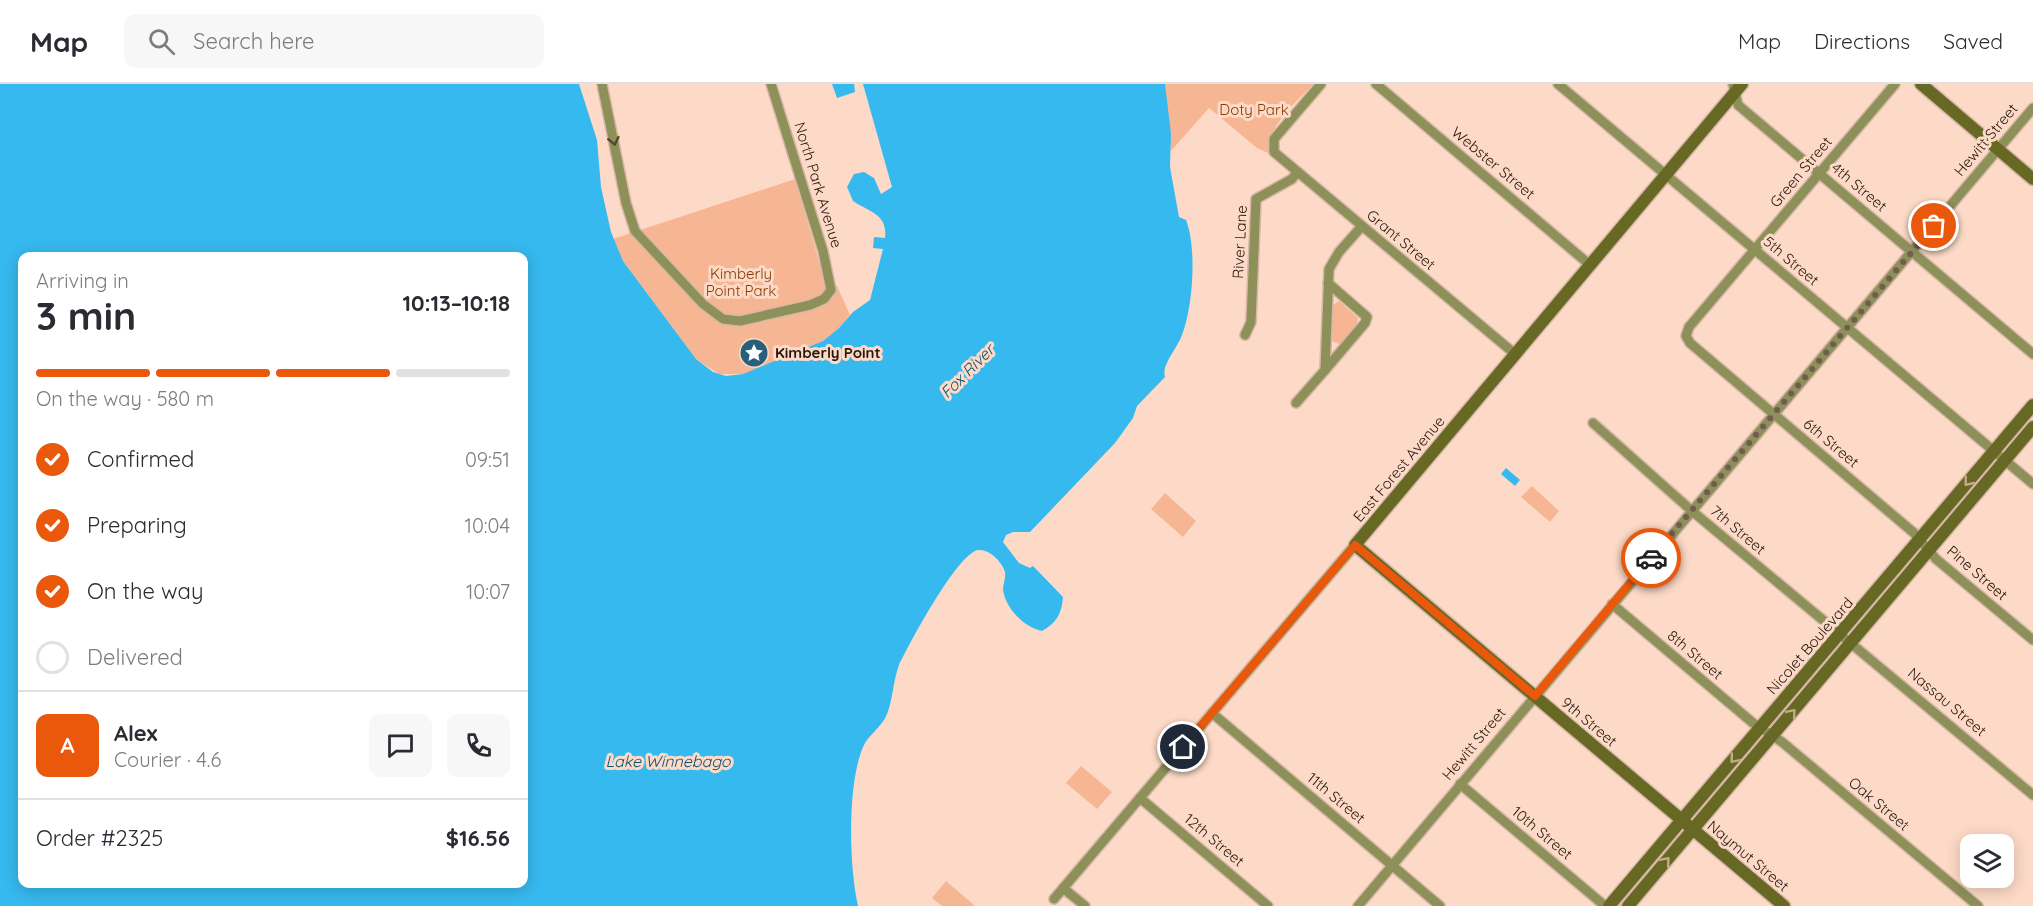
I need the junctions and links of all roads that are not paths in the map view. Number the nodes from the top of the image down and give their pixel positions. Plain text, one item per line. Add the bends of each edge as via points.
1 (602, 84) edge
2 (771, 84) edge
3 (1321, 84) edge
4 (1376, 84) edge
5 (1558, 84) edge
6 (1895, 84) edge
7 (1921, 84) edge
8 (1737, 87) edge
9 (2033, 108) edge
10 (1998, 150) junction
11 (1297, 172) junction
12 (1819, 173) junction
13 (1666, 175) junction
14 (2033, 179) edge
15 (1362, 226) junction
16 (1755, 250) junction
17 (1912, 251) junction
18 (1590, 265) junction
19 (1328, 284) junction
20 (1848, 328) junction
21 (1245, 335) dead end
22 (1686, 336) joint
23 (1515, 354) junction
24 (2033, 354) edge
25 (1325, 370) junction
26 (1296, 403) dead end
27 (2033, 405) edge
28 (1774, 415) junction
29 (1593, 423) dead end
30 (2033, 428) edge
31 (1993, 451) junction
32 (2005, 460) junction
33 (2033, 484) edge
34 (1692, 511) junction
35 (1921, 539) junction
36 (1355, 545) junction
37 (1930, 550) junction
38 (1612, 604) junction
39 (1839, 634) junction
40 (2033, 640) edge
41 (1851, 642) junction
42 (1535, 696) junction
43 (1212, 713) junction
44 (1760, 728) junction
45 (1772, 736) junction
46 (1460, 784) junction
47 (2033, 795) edge
48 (1140, 798) junction
49 (1682, 820) junction
50 (1693, 829) junction
51 (1392, 866) junction
52 (1063, 888) junction
53 (1054, 899) dead end
54 (1085, 906) edge
55 (1268, 906) edge
56 (1358, 906) edge
57 (1440, 906) edge
58 (1607, 906) edge
59 (1628, 906) edge
60 (1784, 906) edge
61 (1978, 906) edge

1 -> 2 street, North Park Avenue via 635,231 703,304 723,318 740,321 810,305 829,294 831,285
3 - 11 street, Grant Street via 1272,145 1274,152
4 - 18 street, Webster Street
5 - 13 street, 5th Street
6 - 12 street, Green Street
7 - 10 street
8 - 12 street, 4th Street via 1738,105
8 - 13 street, East Forest Avenue
9 - 10 street, Hewitt Street
10 - 14 street
10 - 17 street, Hewitt Street
11 - 15 street, Grant Street
11 - 21 street, River Lane via 1288,182 1259,196 1255,204 1251,321
12 - 16 street, Green Street
12 - 17 street, 4th Street
13 - 16 street, 5th Street
13 - 18 street, East Forest Avenue
15 - 19 street via 1334,258
15 - 23 street, Grant Street
16 - 20 street, 5th Street
16 - 22 street, Green Street via 1689,327
17 - 20 street, Hewitt Street
17 - 24 street, 4th Street
18 - 23 street, East Forest Avenue
19 - 25 street
19 - 25 street via 1367,317
20 - 28 street, Hewitt Street
20 - 31 street, 5th Street
22 - 28 street, 6th Street
23 - 36 street, East Forest Avenue
25 - 26 street
27 - 31 street, Nicolet Boulevard
28 - 34 street, Hewitt Street
28 - 35 street, 6th Street
29 - 34 street, 7th Street
30 - 32 street, Nicolet Boulevard
31 - 32 street, 5th Street
31 -> 35 street, Nicolet Boulevard
32 - 33 street, 5th Street
32 - 37 street, Nicolet Boulevard
34 - 38 street, Hewitt Street
34 - 39 street, 7th Street
35 - 37 street, 6th Street
35 - 39 street, Nicolet Boulevard
36 - 42 street, 9th Street
36 - 43 street, East Forest Avenue
37 - 40 street, Pine Street
37 - 41 street, Nicolet Boulevard
38 - 42 street, Hewitt Street
38 - 44 street, 8th Street
39 - 41 street, Nassau Street
39 - 44 street, Nicolet Boulevard
45 -> 41 street, Nicolet Boulevard
41 - 47 street, Nassau Street
42 - 46 street, Hewitt Street
42 - 49 street, 9th Street
43 - 48 street, East Forest Avenue
43 - 51 street, 11th Street
44 - 45 street, Oak Street
44 -> 49 street, Nicolet Boulevard
45 - 50 street, Nicolet Boulevard
45 - 61 street, Oak Street
46 - 51 street, Hewitt Street
46 - 58 street, 10th Street
48 - 52 street, East Forest Avenue
48 - 55 street, 12th Street
49 - 50 street, 9th Street
49 - 58 street, Nicolet Boulevard
59 -> 50 street, Nicolet Boulevard
50 - 60 street, Naymut Street
51 - 56 street, Hewitt Street
51 - 57 street, 11th Street
52 - 53 street, East Forest Avenue
52 - 54 street

